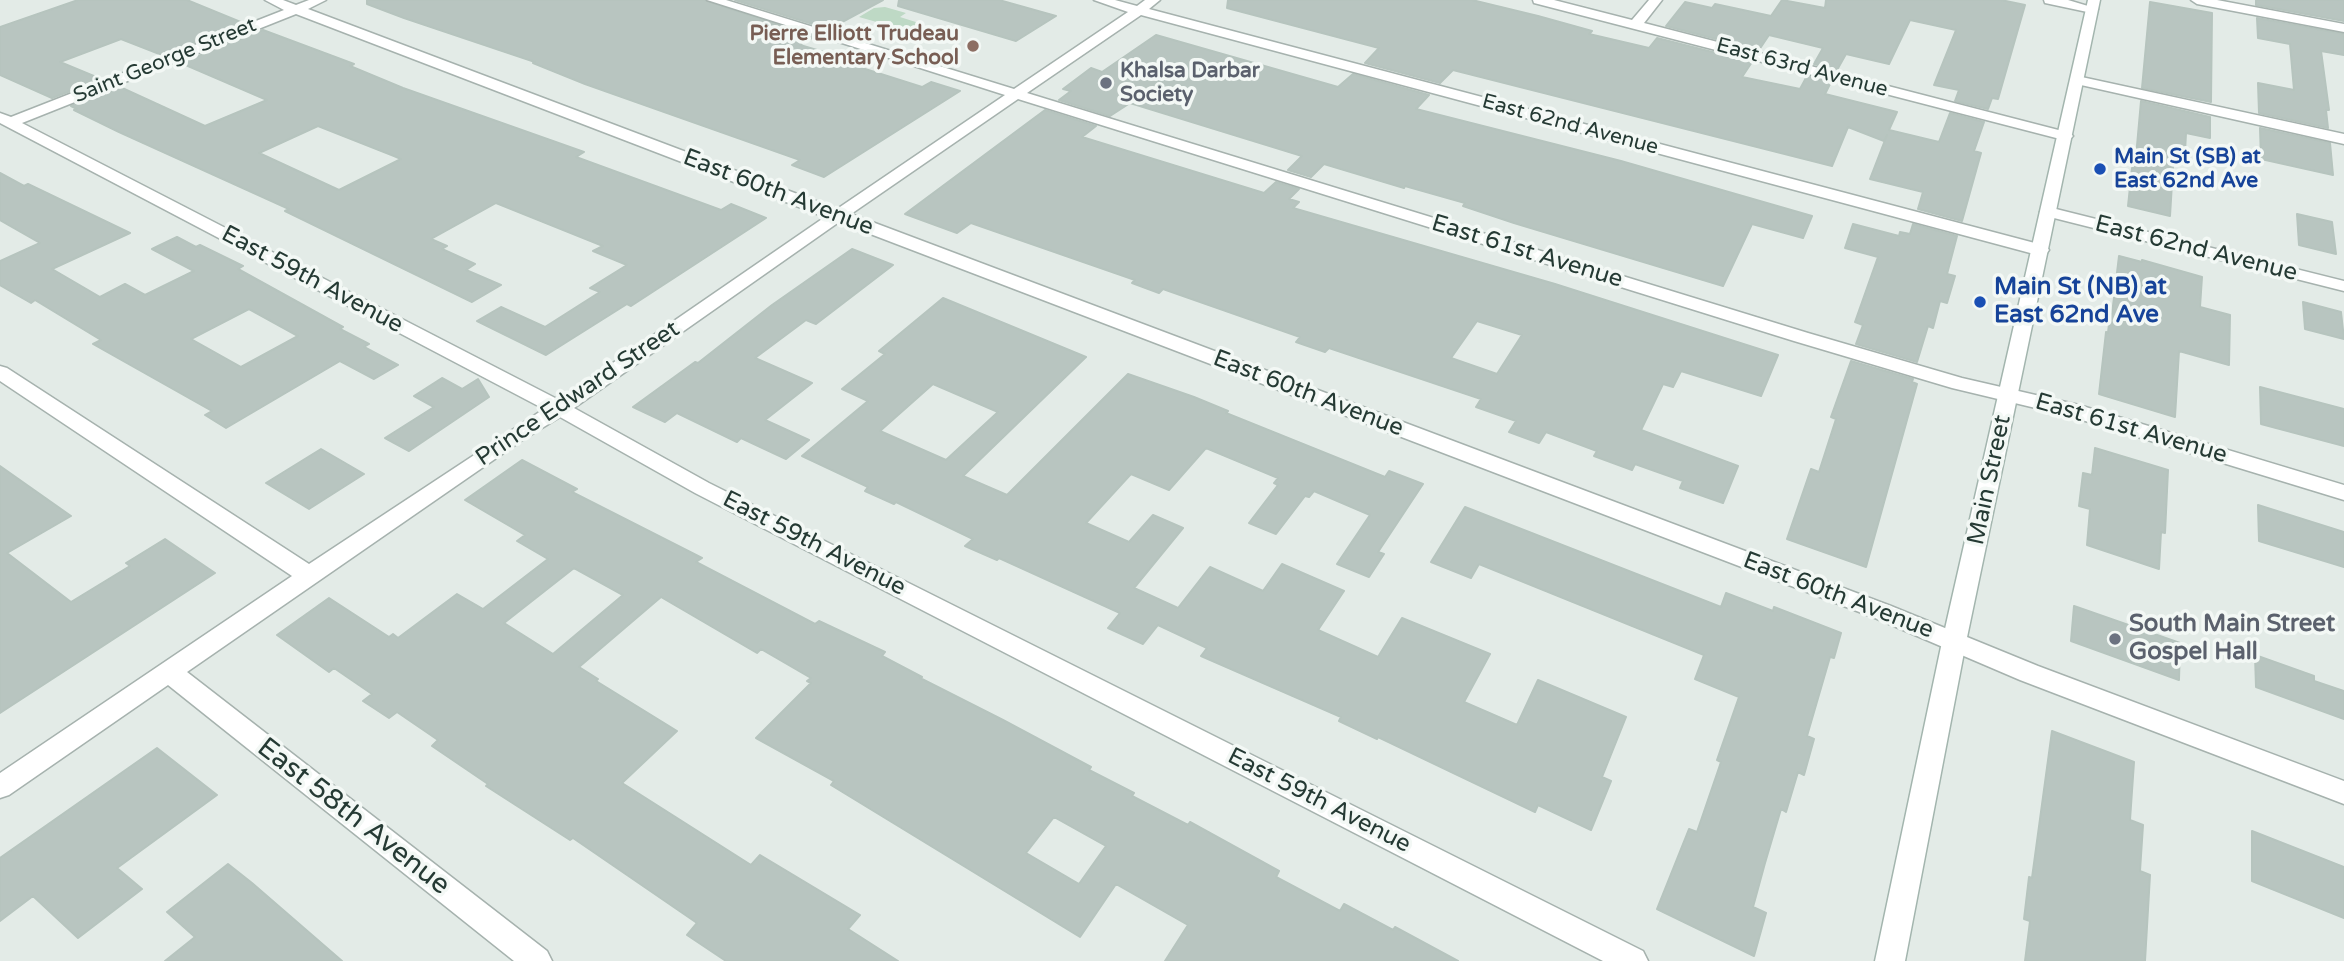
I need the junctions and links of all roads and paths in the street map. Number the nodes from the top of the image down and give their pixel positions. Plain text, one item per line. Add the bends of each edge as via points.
1 (271, 0) edge
2 (320, 0) edge
3 (713, 0) edge
4 (1100, 0) edge
5 (1154, 0) edge
6 (1539, 0) edge
7 (1656, 0) edge
8 (2050, 0) edge
9 (2197, 0) edge
10 (2093, 4) edge
11 (296, 9) junction
12 (1139, 11) junction
13 (1635, 25) junction
14 (2344, 28) edge
15 (2077, 80) junction
16 (1016, 94) junction
17 (5, 119) edge
18 (2065, 136) junction
19 (2344, 139) edge
20 (2048, 212) junction
21 (836, 216) junction
22 (2040, 250) junction
23 (2344, 286) edge
24 (0, 372) edge
25 (2009, 395) junction
26 (559, 408) junction
27 (2344, 493) edge
28 (309, 575) junction
29 (1954, 642) junction
30 (169, 672) junction
31 (0, 787) edge
32 (2344, 793) edge
33 (537, 961) edge
34 (1633, 961) edge
35 (1890, 961) edge

1 - 11 street, East 60th Avenue
2 - 11 street, Saint George Street
3 - 16 street, East 61st Avenue
4 - 12 street, East 62nd Avenue
5 - 12 street, Prince Edward Street
6 - 13 street, East 63rd Avenue
7 - 13 street
8 - 10 street
9 - 14 street
10 - 15 street, Main Street
11 - 17 street, Saint George Street
11 - 21 street, East 60th Avenue
12 - 16 street, Prince Edward Street
12 - 22 street, East 62nd Avenue
13 - 18 street, East 63rd Avenue
15 - 18 street, Main Street
15 - 19 street
16 - 21 street, Prince Edward Street
16 - 25 street, East 61st Avenue via 1801,337
17 - 26 street, East 59th Avenue
18 - 20 street, Main Street
20 - 22 street, Main Street
20 - 23 street, East 62nd Avenue
21 - 26 street, Prince Edward Street
21 - 29 street, East 60th Avenue via 1883,611
22 - 25 street, Main Street
24 - 28 street
25 - 27 street, East 61st Avenue
25 - 29 street, Main Street
26 - 28 street, Prince Edward Street
26 - 34 street, East 59th Avenue via 702,488
28 - 30 street, Prince Edward Street
29 - 32 street, East 60th Avenue
29 - 35 street, Main Street
30 - 31 street, Prince Edward Street
30 - 33 street, East 58th Avenue

